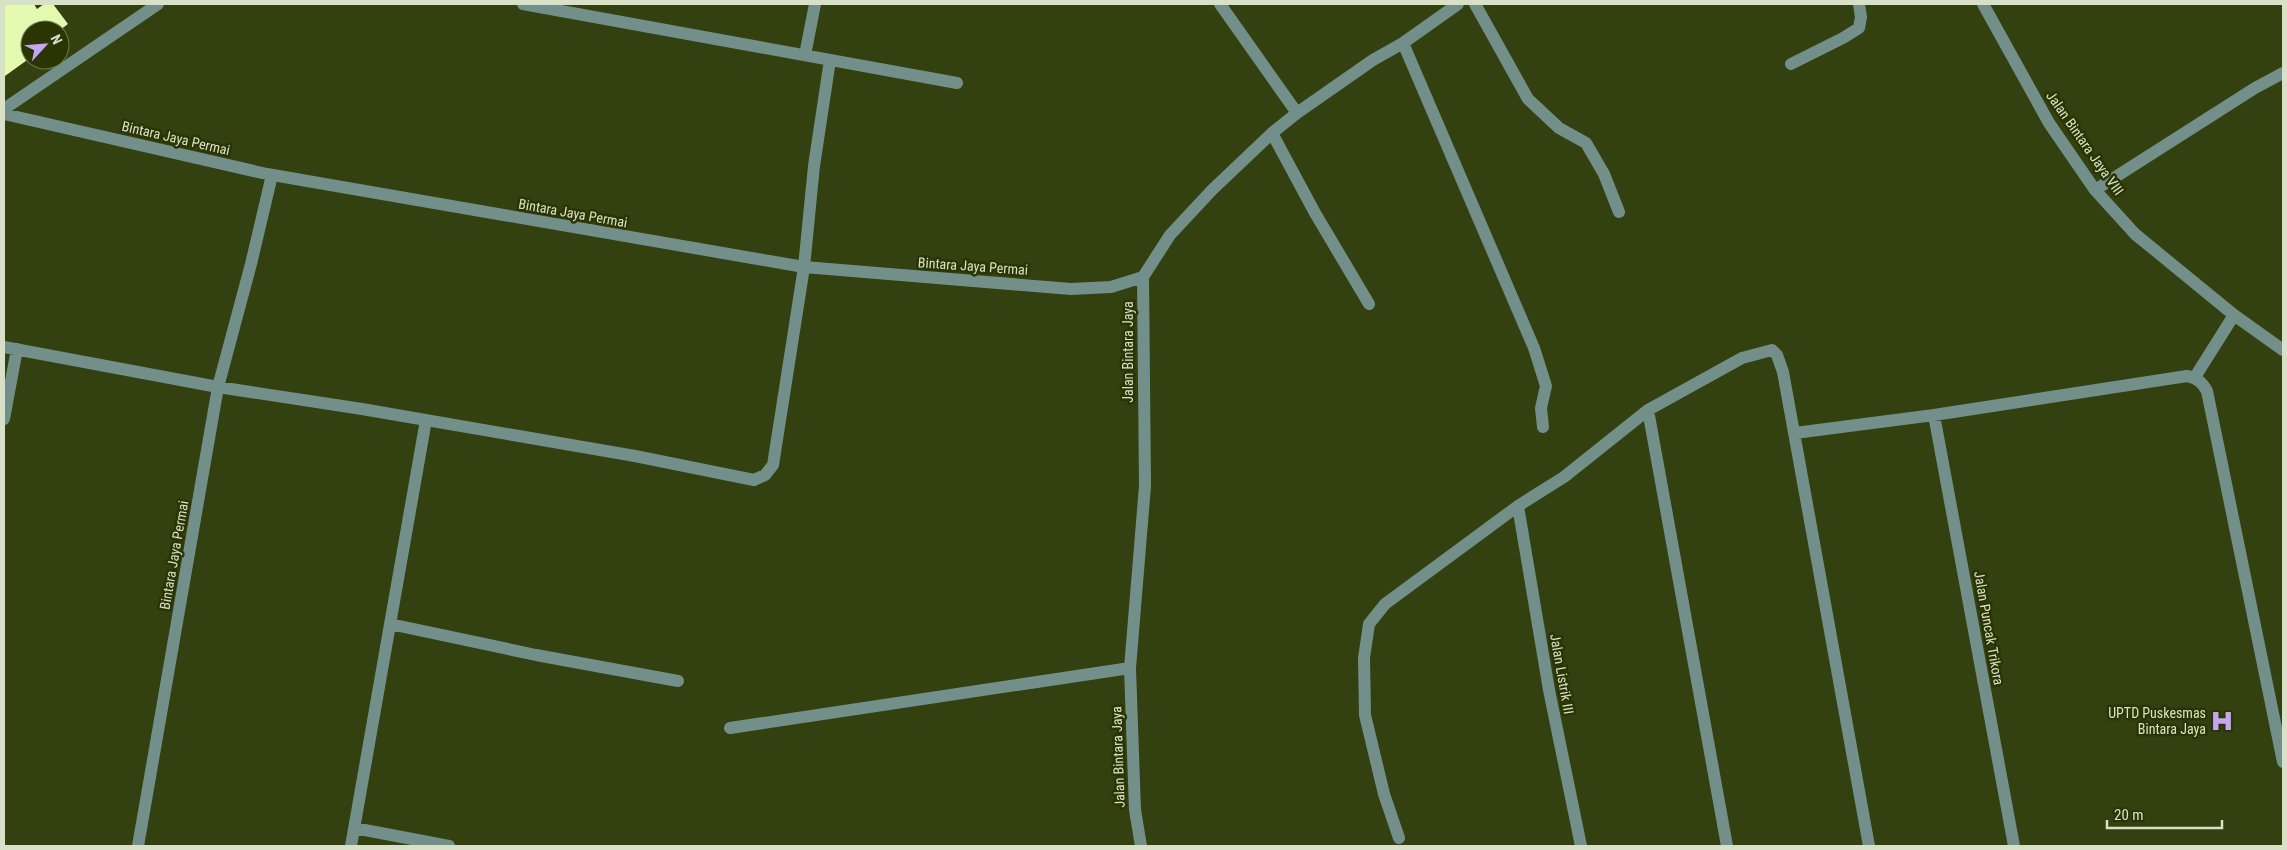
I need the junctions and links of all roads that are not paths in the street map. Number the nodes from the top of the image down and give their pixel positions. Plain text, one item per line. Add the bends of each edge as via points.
1 (158, 4) edge
2 (523, 4) edge
3 (815, 4) edge
4 (1220, 4) edge
5 (1458, 4) edge
6 (1475, 4) edge
7 (1859, 4) edge
8 (1983, 4) edge
9 (581, 9) edge
10 (1403, 43) junction
11 (804, 55) junction
12 (830, 60) junction
13 (1791, 64) dead end
14 (2283, 73) edge
15 (956, 83) dead end
16 (4, 109) edge
17 (1297, 113) junction
18 (4, 114) edge
19 (1272, 133) junction
20 (272, 175) junction
21 (2095, 190) junction
22 (1619, 212) dead end
23 (804, 267) junction
24 (1143, 277) junction
25 (1369, 304) dead end
26 (2234, 315) junction
27 (4, 347) edge
28 (17, 350) junction
29 (2283, 350) edge
30 (2195, 377) junction
31 (218, 387) junction
32 (1648, 410) junction
33 (1934, 415) junction
34 (4, 419) edge
35 (426, 420) junction
36 (1543, 427) dead end
37 (1795, 433) junction
38 (1518, 506) junction
39 (390, 624) junction
40 (1130, 668) junction
41 (678, 681) dead end
42 (730, 728) dead end
43 (2283, 762) edge
44 (354, 828) junction
45 (1399, 838) dead end
46 (138, 846) edge
47 (351, 846) edge
48 (449, 846) edge
49 (1141, 846) edge
50 (1581, 846) edge
51 (1726, 846) edge
52 (1869, 846) edge
53 (2014, 846) edge

1 - 16 street
2 - 9 street
3 - 11 street
4 - 17 street
5 - 10 street
6 - 22 street via 1528,99 1559,128 1586,144 1604,174
7 - 13 street via 1859,28
8 - 21 street, Jalan Bintara Jaya VIII via 2049,123
9 - 11 street
10 - 17 street
10 - 36 street via 1534,348 1546,386 1541,408
11 - 12 street
12 - 15 street
12 - 23 street via 814,166
14 - 21 street
17 - 19 street
18 - 20 street, Bintara Jaya Permai
19 - 24 street via 1170,235
19 - 25 street
20 - 23 street, Bintara Jaya Permai
20 - 31 street, Bintara Jaya Permai
21 - 26 street, Jalan Bintara Jaya VIII via 2135,234
23 - 24 street, Bintara Jaya Permai via 1071,289 1111,287
23 - 35 street via 773,465 765,475 754,480
24 - 40 street, Jalan Bintara Jaya via 1145,486
26 - 29 street, Jalan Bintara Jaya VIII
26 - 30 street
27 - 28 street
28 - 31 street
28 - 34 street
30 - 33 street
30 - 43 street via 2207,391
31 - 35 street
31 - 46 street, Bintara Jaya Permai
32 - 37 street via 1742,358 1772,350 1783,372
32 - 38 street via 1564,477
32 - 51 street
33 - 37 street
33 - 53 street, Jalan Puncak Trikora
35 - 39 street
37 - 52 street
38 - 45 street via 1385,604 1369,624 1364,658 1365,715 1384,794
38 - 50 street, Jalan Listrik III via 1549,690
39 - 41 street
39 - 44 street
40 - 42 street
40 - 49 street, Jalan Bintara Jaya via 1135,810
44 - 47 street
44 - 48 street

